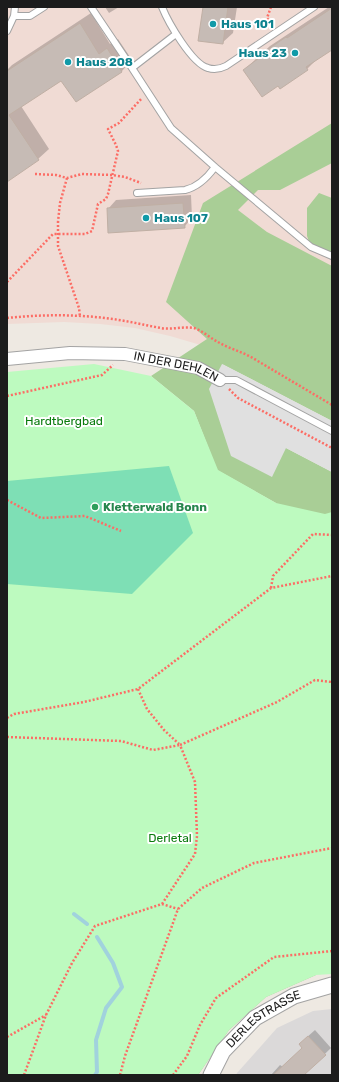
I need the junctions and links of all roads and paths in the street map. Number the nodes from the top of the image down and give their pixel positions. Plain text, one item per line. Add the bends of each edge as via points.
1 (15, 7) edge
2 (44, 7) edge
3 (91, 7) edge
4 (162, 7) edge
5 (271, 7) edge
6 (314, 7) edge
7 (14, 16) junction
8 (7, 31) edge
9 (277, 32) junction
10 (176, 34) junction
11 (132, 68) junction
12 (148, 92) junction
13 (215, 167) junction
14 (35, 174) dead end
15 (112, 175) junction
16 (67, 178) junction
17 (152, 192) junction
18 (136, 193) dead end
19 (58, 235) junction
20 (332, 256) edge
21 (7, 282) edge
22 (80, 317) junction
23 (7, 318) edge
24 (125, 354) junction
25 (7, 359) edge
26 (220, 380) junction
27 (7, 396) edge
28 (332, 405) edge
29 (332, 431) edge
30 (332, 448) edge
31 (7, 500) edge
32 (121, 531) dead end
33 (332, 535) edge
34 (332, 576) edge
35 (270, 588) junction
36 (332, 682) edge
37 (138, 689) junction
38 (7, 718) edge
39 (7, 737) edge
40 (180, 745) junction
41 (332, 848) edge
42 (162, 904) junction
43 (178, 909) junction
44 (332, 951) edge
45 (332, 985) edge
46 (46, 1015) junction
47 (7, 1037) edge
48 (24, 1075) edge
49 (120, 1075) edge
50 (173, 1075) edge
51 (211, 1075) edge

1 - 7 lane
2 - 7 lane via 30,16
3 - 11 lane
4 - 10 lane
5 - 9 path via 267,18
6 - 9 lane
7 - 8 lane
9 - 10 lane via 218,69 207,68 196,62
10 - 11 lane
11 - 12 lane
12 - 13 lane via 171,128
12 - 15 path via 118,123 108,129 118,151
13 - 17 lane via 192,188
13 - 20 lane via 311,247
14 - 16 path
15 - 16 path via 82,174
15 - 17 path via 136,181
15 - 19 path via 106,199 98,204 92,230 85,234
16 - 19 path via 60,203
17 - 18 lane
19 - 21 path via 53,234
19 - 22 path via 58,246
22 - 23 path
22 - 28 path via 198,330 218,343 251,357
24 - 25 street, IN DER DEHLEN via 70,353
24 - 26 street, IN DER DEHLEN via 198,368
24 - 27 path via 102,375
26 - 29 lane, IN DER DEHLEN via 236,380
26 - 30 path via 238,398
31 - 32 path via 41,518 85,516
33 - 35 path via 313,534 273,576
34 - 35 path
35 - 37 path
36 - 40 path via 315,680 277,702
37 - 38 path via 84,702 14,714
37 - 40 path via 146,709
39 - 40 path via 121,741 153,750
40 - 42 path via 195,782 195,854
41 - 43 path via 254,863 202,888
42 - 43 path
42 - 46 path via 95,926 72,963
43 - 49 path
44 - 50 path via 274,958 216,998 200,1025 187,1056
45 - 51 street, DERLESTRASSE via 294,996 255,1018 223,1051
46 - 47 path
46 - 48 path

